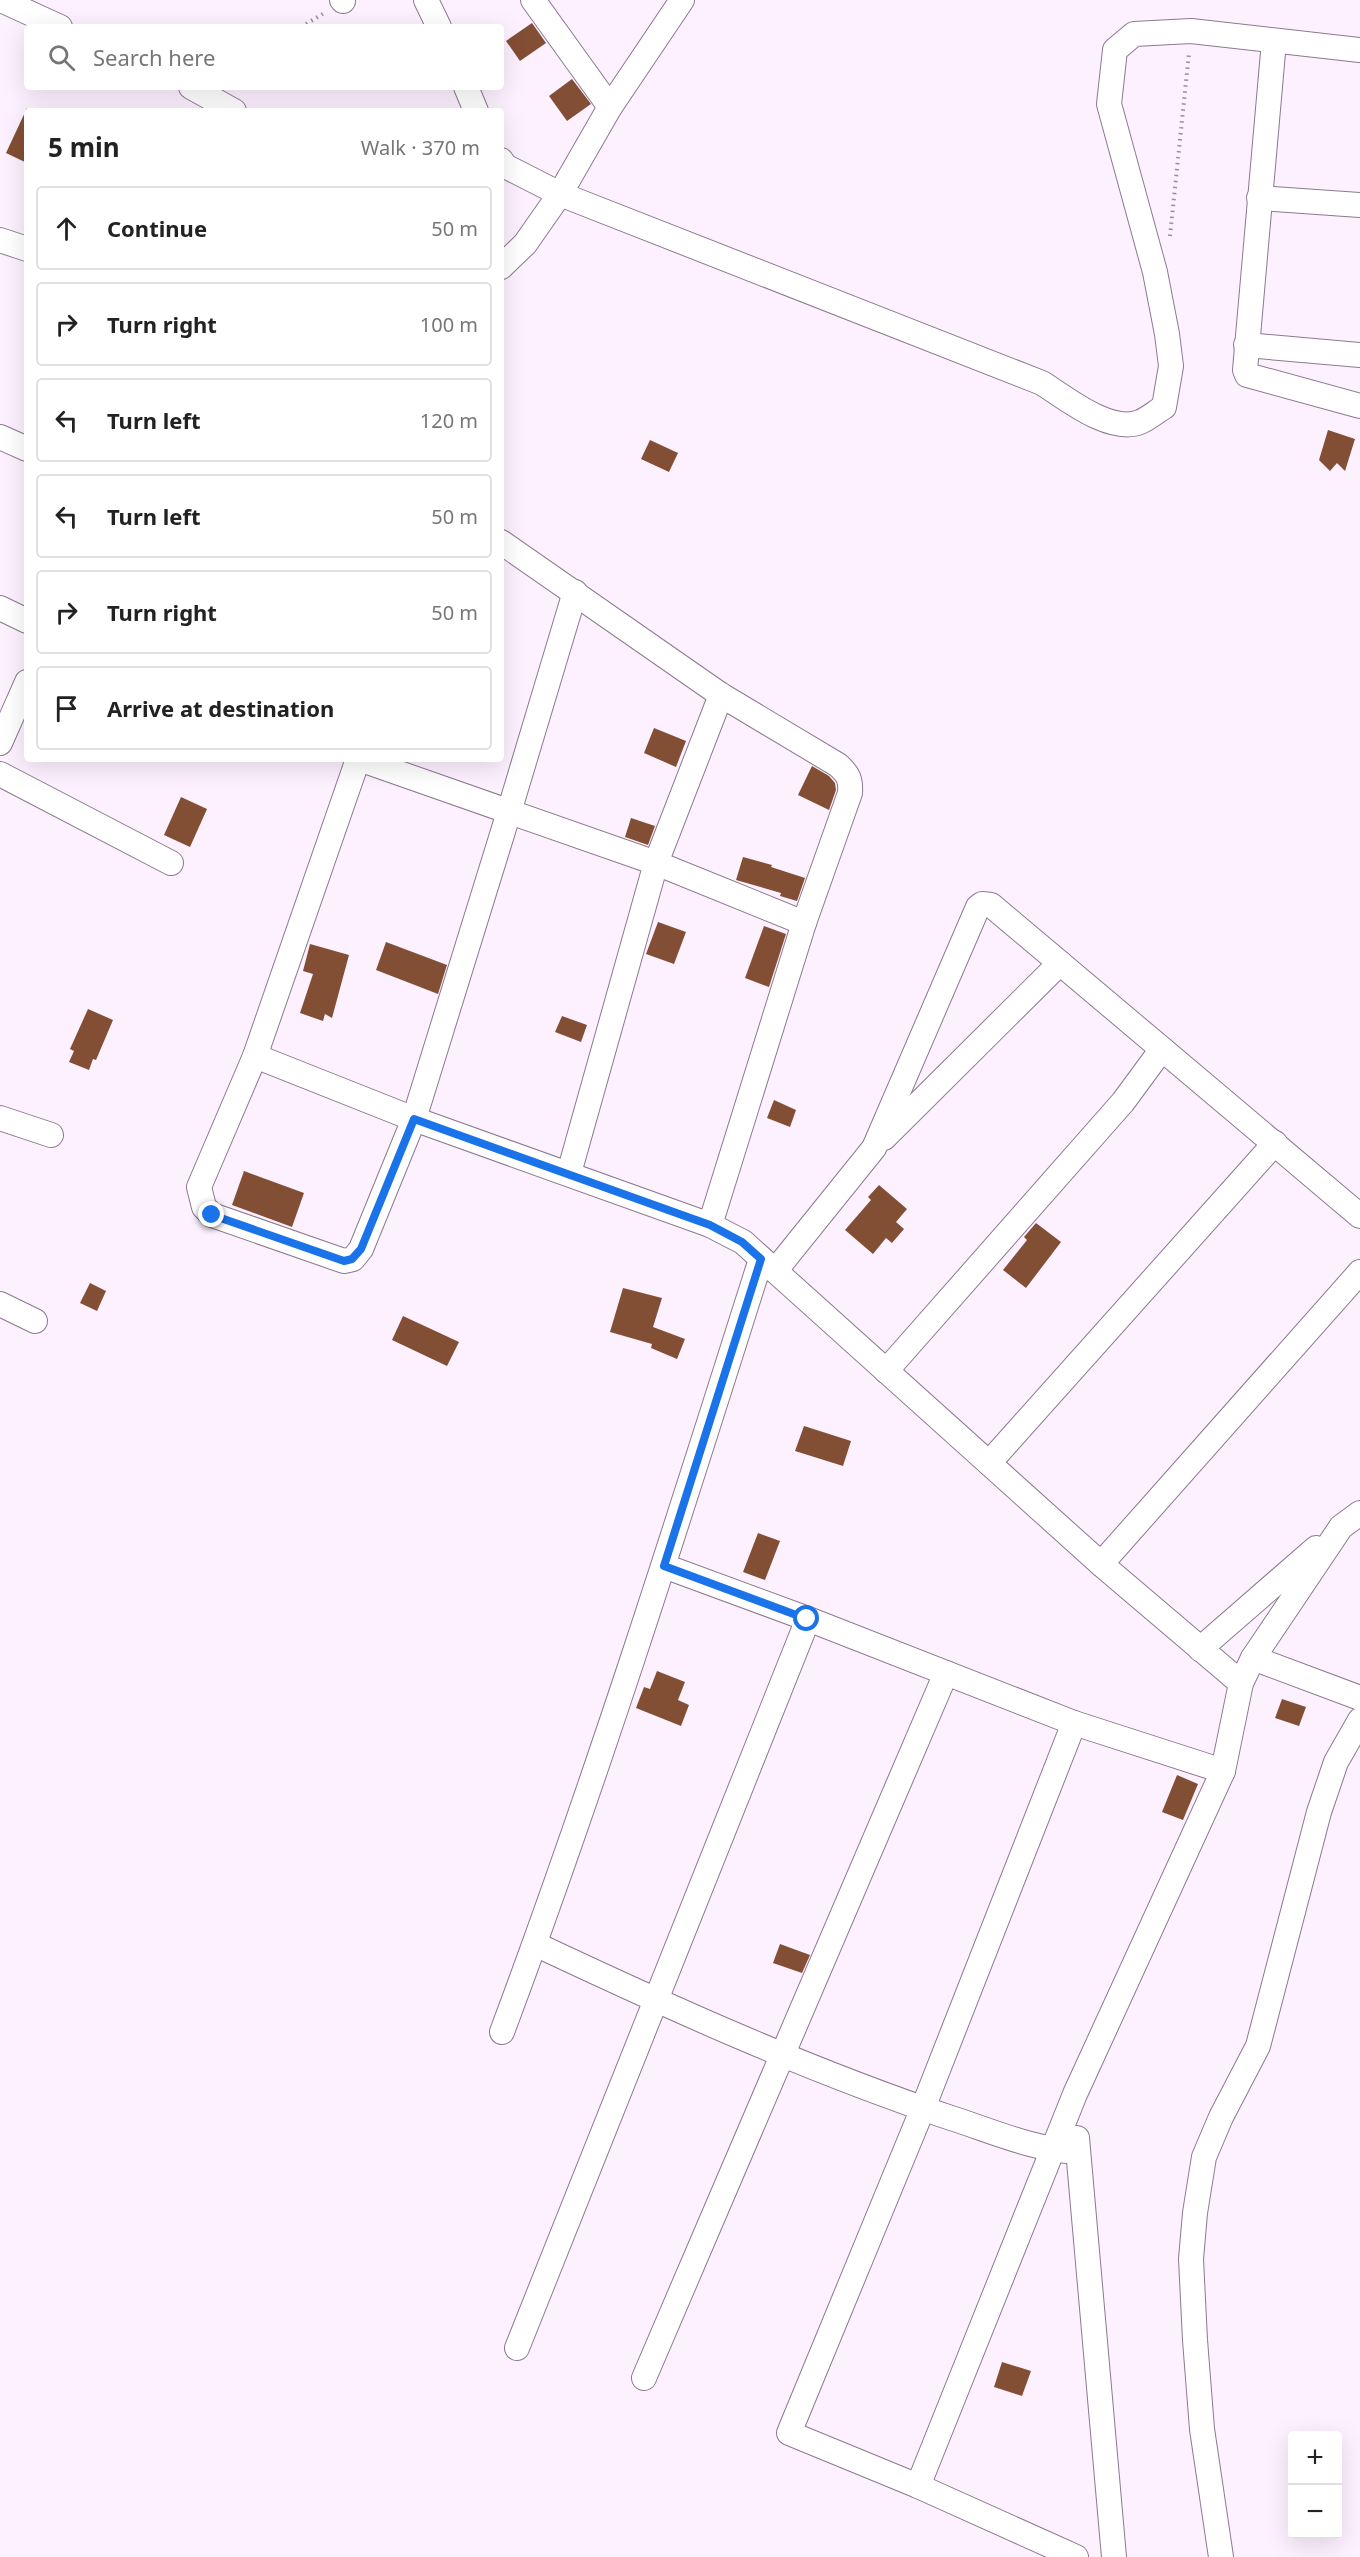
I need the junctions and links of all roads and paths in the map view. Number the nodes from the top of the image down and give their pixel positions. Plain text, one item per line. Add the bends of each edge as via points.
1 (1, 0) edge
2 (426, 0) edge
3 (533, 0) edge
4 (682, 0) edge
5 (53, 24) edge
6 (438, 24) edge
7 (1191, 31) junction
8 (1274, 41) junction
9 (1360, 50) edge
10 (196, 90) edge
11 (466, 90) edge
12 (610, 107) junction
13 (229, 108) edge
14 (475, 108) edge
15 (504, 164) edge
16 (560, 194) junction
17 (1259, 198) junction
18 (1360, 205) edge
19 (0, 240) edge
20 (1169, 240) dead end
21 (24, 248) edge
22 (504, 263) edge
23 (1246, 345) junction
24 (1360, 355) edge
25 (1360, 406) edge
26 (0, 437) edge
27 (24, 448) edge
28 (504, 544) edge
29 (574, 592) junction
30 (0, 608) edge
31 (24, 620) edge
32 (24, 689) edge
33 (721, 695) junction
34 (0, 743) edge
35 (358, 762) edge
36 (367, 762) edge
37 (0, 774) edge
38 (509, 812) junction
39 (171, 863) dead end
40 (656, 863) junction
41 (804, 923) junction
42 (1060, 963) junction
43 (1162, 1049) junction
44 (255, 1056) junction
45 (0, 1118) edge
46 (414, 1119) junction
47 (51, 1135) dead end
48 (1275, 1143) junction
49 (874, 1148) junction
50 (569, 1173) junction
51 (1360, 1215) edge
52 (710, 1225) junction
53 (768, 1265) junction
54 (1360, 1272) edge
55 (0, 1304) edge
56 (35, 1321) dead end
57 (886, 1371) junction
58 (989, 1463) junction
59 (1360, 1500) edge
60 (1350, 1520) edge
61 (1101, 1563) junction
62 (664, 1566) junction
63 (807, 1619) junction
64 (1200, 1649) junction
65 (1253, 1658) junction
66 (946, 1674) junction
67 (1242, 1683) junction
68 (1360, 1698) edge
69 (1360, 1720) edge
70 (1074, 1723) junction
71 (1223, 1771) junction
72 (535, 1944) junction
73 (657, 2001) junction
74 (502, 2032) dead end
75 (783, 2055) junction
76 (1074, 2094) junction
77 (923, 2109) junction
78 (1052, 2151) junction
79 (1078, 2152) junction
80 (517, 2348) dead end
81 (644, 2378) dead end
82 (918, 2486) junction
83 (1076, 2557) edge
84 (1114, 2557) edge
85 (1221, 2557) edge

1 - 5 street
2 - 6 street
3 - 12 street
4 - 12 street
7 - 8 street
7 - 16 street via 1134,34 1115,50 1112,67 1109,104 1155,272 1171,366 1164,407 1140,422 1119,425 1085,410 1042,382
7 - 20 path
8 - 9 street
8 - 17 street
10 - 13 street
11 - 14 street
12 - 16 street
15 - 16 street
16 - 22 street via 525,244
17 - 18 street
17 - 23 street
19 - 21 street
23 - 24 street
23 - 25 street via 1247,375
26 - 27 street
28 - 29 street
29 - 33 street
29 - 38 street
30 - 31 street
32 - 34 street
33 - 40 street
33 - 41 street via 838,765 851,782
35 - 44 street
36 - 38 street
37 - 39 street
38 - 40 street
38 - 46 street
40 - 41 street
40 - 50 street
41 - 52 street
42 - 43 street
42 - 49 street
42 - 49 street via 991,905 978,907
43 - 48 street
43 - 57 street via 1123,1102
44 - 46 street
44 - 46 street via 198,1187 204,1207 212,1215 344,1261 352,1259 361,1249
45 - 47 street
46 - 50 street
48 - 51 street
48 - 58 street
49 - 53 street
50 - 52 street
52 - 53 street via 742,1242
53 - 57 street
53 - 62 street
54 - 61 street
55 - 56 street
57 - 58 street
58 - 61 street
59 - 60 street
60 - 64 street
60 - 65 street
61 - 64 street
62 - 63 street
62 - 72 street
63 - 66 street
63 - 73 street
64 - 67 street
65 - 67 street
65 - 68 street
66 - 70 street
66 - 75 street
67 - 71 street
69 - 85 street via 1336,1762 1319,1812 1258,2046 1204,2157 1195,2213 1192,2270 1202,2429
70 - 71 street
70 - 77 street
71 - 76 street
72 - 73 street
72 - 74 street
73 - 75 street
73 - 80 street
75 - 77 street
75 - 81 street
76 - 78 street
76 - 79 street
77 - 78 street
77 - 82 street via 789,2433
78 - 79 street
78 - 82 street
79 - 84 street
82 - 83 street

